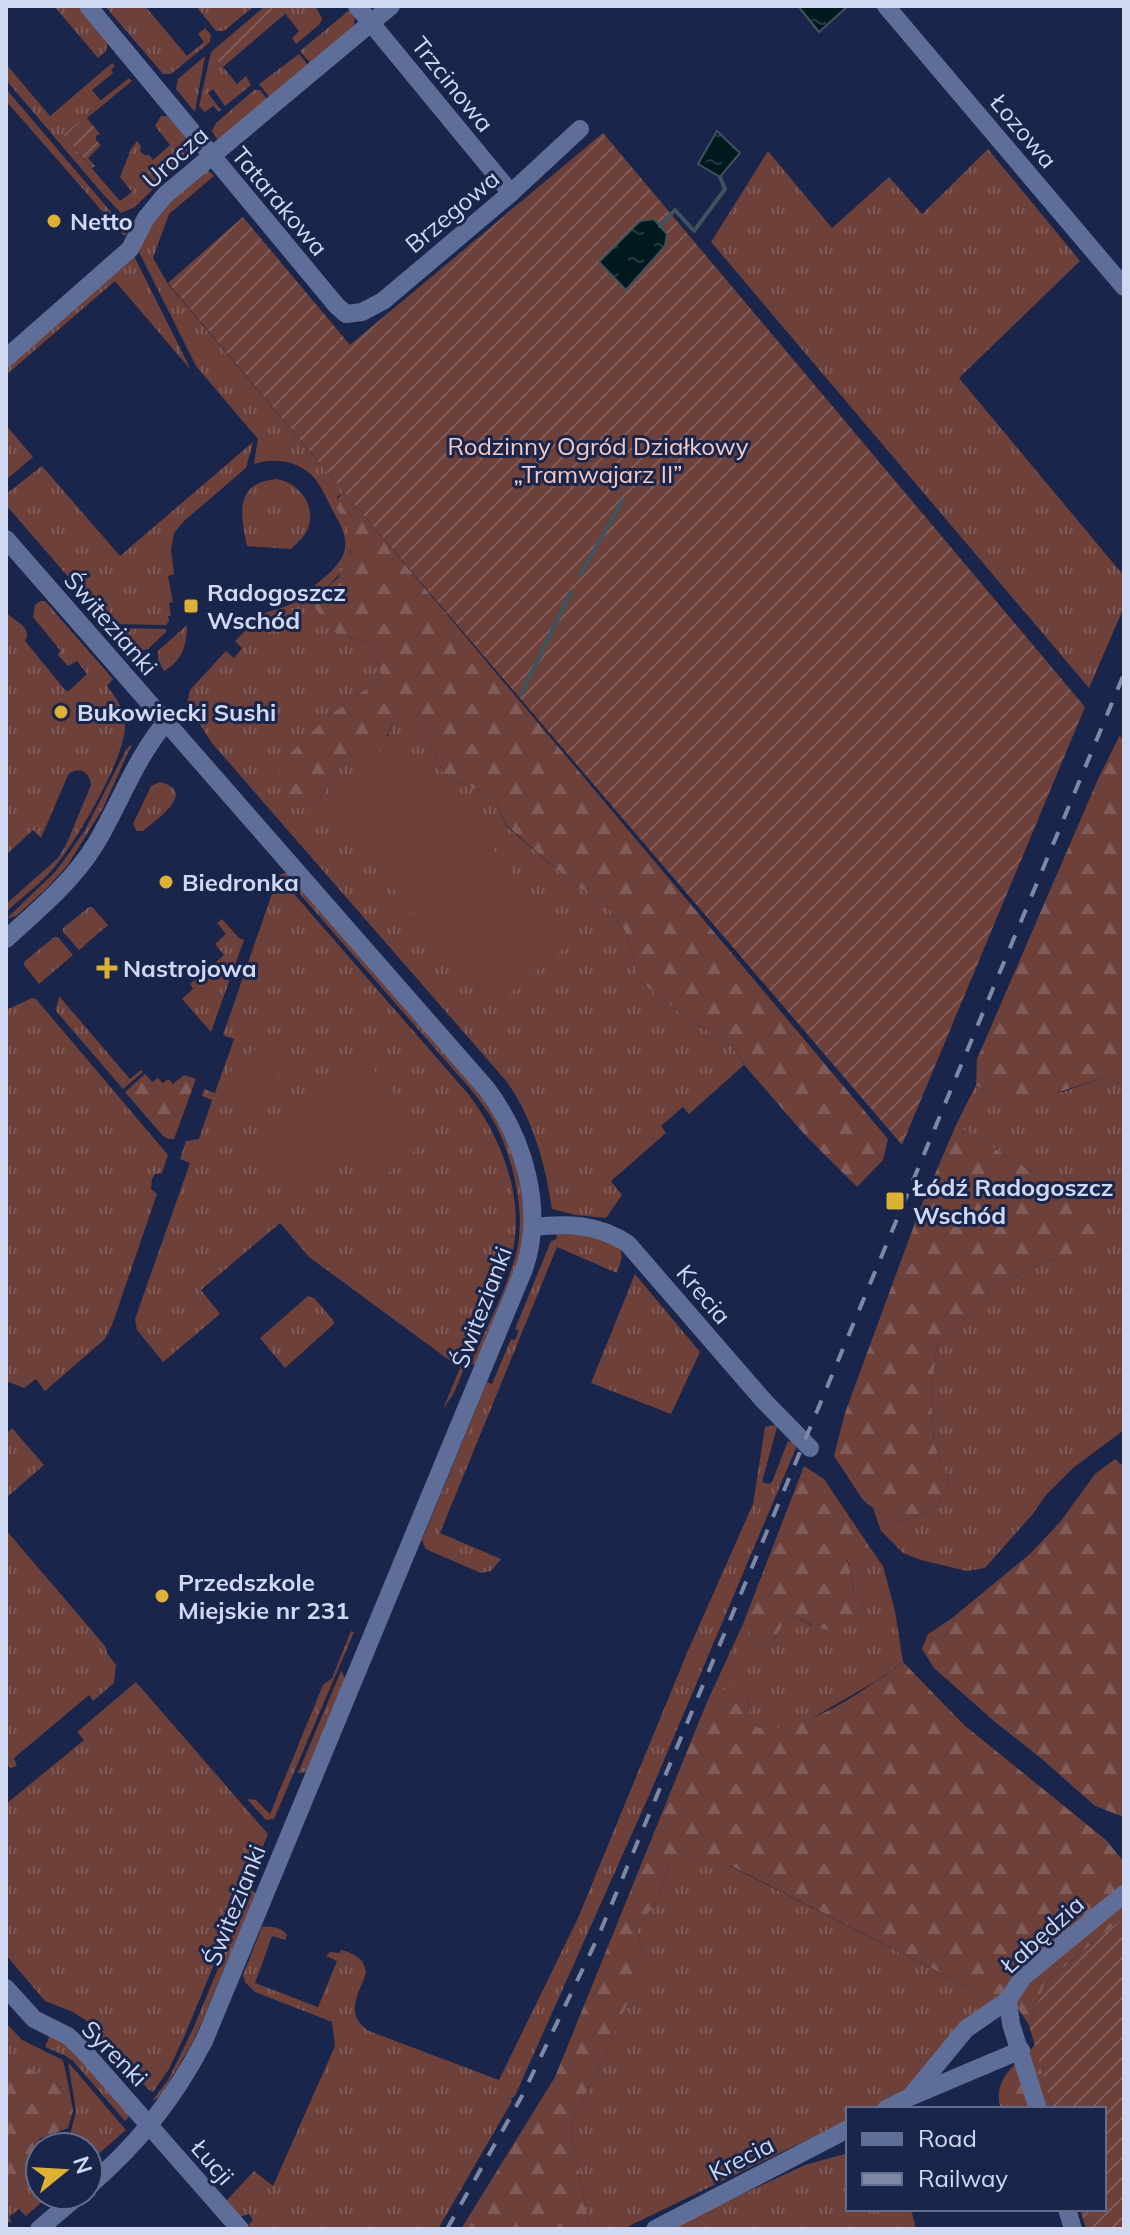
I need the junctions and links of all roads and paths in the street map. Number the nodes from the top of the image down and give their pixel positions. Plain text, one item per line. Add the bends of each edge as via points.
1 (88, 6) edge
2 (357, 6) edge
3 (391, 6) edge
4 (886, 6) edge
5 (371, 23) junction
6 (580, 129) dead end
7 (212, 155) junction
8 (511, 193) junction
9 (1124, 287) edge
10 (346, 314) joint
11 (6, 358) edge
12 (6, 539) edge
13 (167, 721) junction
14 (6, 939) edge
15 (533, 1227) junction
16 (810, 1448) dead end
17 (1124, 1894) edge
18 (6, 1988) edge
19 (1008, 2000) junction
20 (1021, 2050) junction
21 (910, 2097) junction
22 (890, 2107) edge
23 (1037, 2107) edge
24 (150, 2125) junction
25 (846, 2130) edge
26 (104, 2173) edge
27 (60, 2211) edge
28 (39, 2229) edge
29 (240, 2229) edge
30 (655, 2229) edge

1 - 7 street, Tatarakowa
2 - 5 street, Trzcinowa
3 - 5 street, Urocza
4 - 9 street, Łozowa
5 - 7 street, Urocza
5 - 8 street, Trzcinowa
6 - 8 street, Brzegowa
7 - 10 street, Tatarakowa
7 - 11 street, Urocza via 157,202 123,256
8 - 10 street, Brzegowa via 376,306
12 - 13 street, Świtezianki
13 - 14 street via 146,748 88,855 63,887
13 - 15 street, Świtezianki via 492,1096 519,1148
15 - 16 street, Krecia via 598,1228 628,1244
15 - 24 street, Świtezianki via 524,1269 212,2023 180,2084
17 - 19 street, Łabędzia via 1023,1977
18 - 24 street, Syrenki via 34,2019 77,2044
19 - 20 street, Łabędzia
19 - 21 street via 966,2029
20 - 21 street
20 - 23 street, Łabędzia
21 - 22 street
24 - 26 street, Świtezianki
24 - 29 street, Łucji
25 - 30 street, Krecia
27 - 28 street

